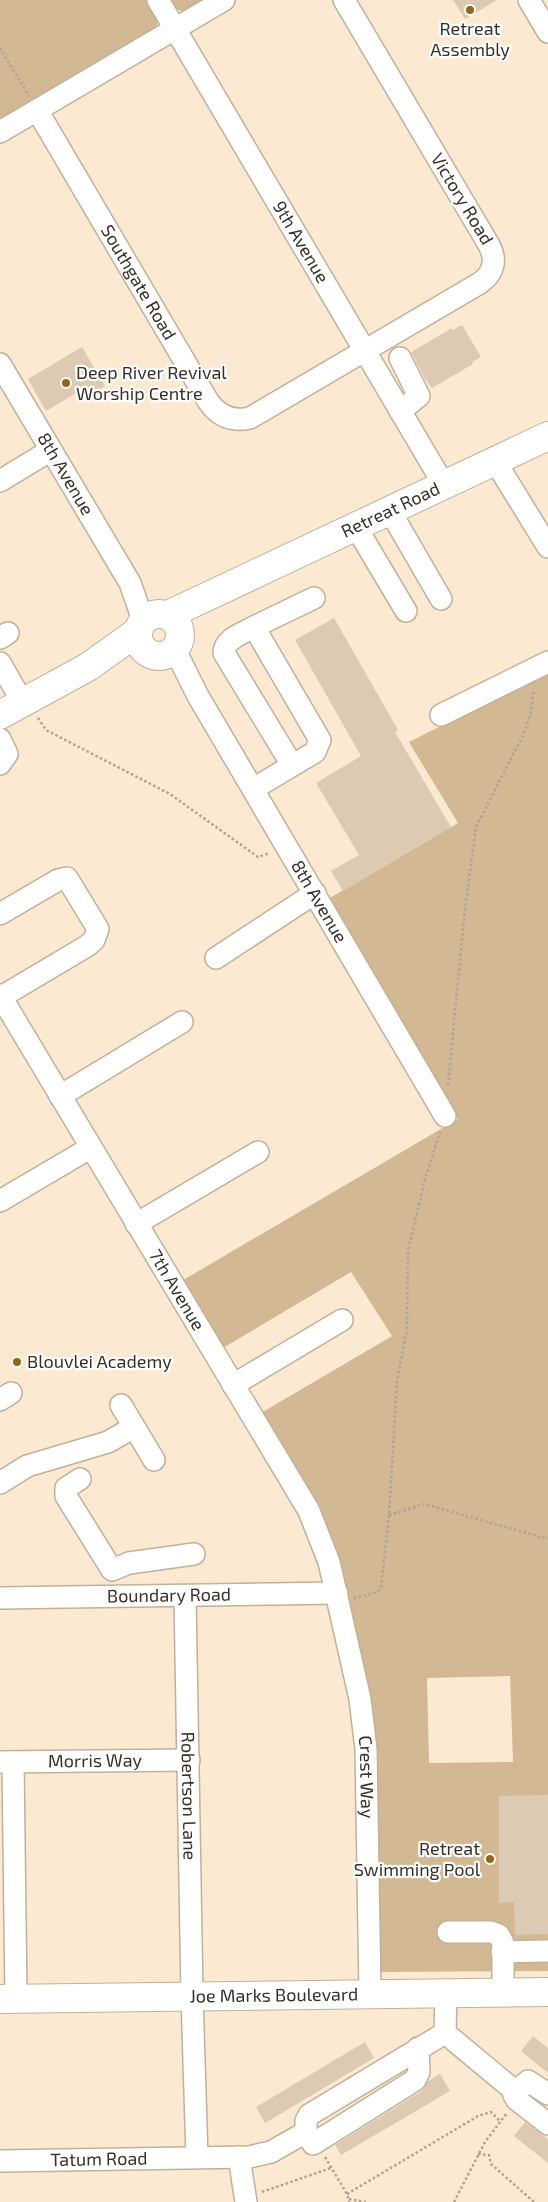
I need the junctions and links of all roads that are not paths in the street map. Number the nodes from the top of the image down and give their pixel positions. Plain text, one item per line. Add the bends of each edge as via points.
1 (158, 0) edge
2 (224, 0) edge
3 (344, 0) edge
4 (529, 0) edge
5 (176, 29) junction
6 (548, 32) edge
7 (37, 110) junction
8 (0, 132) edge
9 (365, 351) junction
10 (400, 358) dead end
11 (0, 364) edge
12 (400, 411) junction
13 (548, 436) edge
14 (51, 450) junction
15 (495, 462) junction
16 (0, 481) edge
17 (444, 485) junction
18 (390, 511) junction
19 (356, 527) junction
20 (548, 546) edge
21 (314, 598) dead end
22 (441, 599) dead end
23 (406, 611) dead end
24 (254, 627) junction
25 (159, 635) junction
26 (0, 663) edge
27 (541, 665) edge
28 (29, 708) junction
29 (441, 715) dead end
30 (0, 716) edge
31 (0, 739) edge
32 (0, 764) edge
33 (292, 765) junction
34 (253, 789) junction
35 (315, 893) junction
36 (0, 914) edge
37 (216, 958) dead end
38 (1, 996) edge
39 (182, 1022) dead end
40 (60, 1096) junction
41 (445, 1116) road end
42 (90, 1148) junction
43 (258, 1152) dead end
44 (0, 1201) edge
45 (136, 1224) junction
46 (342, 1320) dead end
47 (233, 1385) junction
48 (121, 1405) dead end
49 (134, 1427) junction
50 (154, 1460) dead end
51 (80, 1479) dead end
52 (0, 1483) edge
53 (194, 1554) dead end
54 (112, 1570) junction
55 (337, 1593) junction
56 (112, 1596) junction
57 (185, 1596) junction
58 (0, 1598) edge
59 (189, 1760) junction
60 (6, 1762) edge
61 (7, 1863) edge
62 (448, 1932) dead end
63 (548, 1951) edge
64 (502, 1952) junction
65 (503, 1992) junction
66 (548, 1992) edge
67 (446, 1993) junction
68 (370, 1994) junction
69 (192, 1996) junction
70 (8, 1999) edge
71 (446, 2033) junction
72 (548, 2094) edge
73 (516, 2096) junction
74 (548, 2124) edge
75 (197, 2157) junction
76 (239, 2157) junction
77 (0, 2161) edge
78 (245, 2200) edge

1 - 5 street, 9th Avenue
2 - 5 street
3 - 9 street, Victory Road via 489,245 494,259 490,273 480,283
4 - 6 street
5 - 7 street
5 - 9 street, 9th Avenue
7 - 8 street
7 - 9 street, Southgate Road via 218,413 232,419 250,418
9 - 12 street, 9th Avenue
10 - 12 street via 420,396
11 - 14 street, 8th Avenue
12 - 17 street, 9th Avenue
13 - 15 main road, Retreat Road
14 - 16 street
14 - 25 street, 8th Avenue
15 - 17 main road, Retreat Road
15 - 20 street
17 - 18 main road, Retreat Road
18 - 19 main road, Retreat Road
18 - 22 street
19 - 23 street
19 - 25 main road, Retreat Road via 234,586 206,610
21 - 24 street
24 - 33 street via 320,740 314,752
24 - 33 street via 229,641 224,653
25 - 28 main road, Retreat Road via 88,667
25 - 34 street, 8th Avenue
26 - 28 street
27 - 29 street
28 - 30 main road, Retreat Road
31 - 32 street via 7,754
33 - 34 street
34 - 35 street, 8th Avenue
35 - 37 street
35 - 41 street, 8th Avenue
36 - 38 street via 67,878 98,929 94,940 87,946
38 - 40 street, 7th Avenue
39 - 40 street
40 - 42 street, 7th Avenue
42 - 44 street
42 - 45 street, 7th Avenue
43 - 45 street
45 - 47 street, 7th Avenue
46 - 47 street
47 - 55 street, 7th Avenue via 309,1511 326,1552
48 - 49 street
49 - 50 street
49 - 52 street via 108,1442 27,1466
51 - 54 street via 66,1488 66,1496
53 - 54 street via 129,1563
54 - 56 street
55 - 57 street, Boundary Road
55 - 68 street, Crest Way via 360,1699 366,1749
56 - 57 street, Boundary Road
56 - 58 street, Boundary Road
57 - 59 street, Robertson Lane
59 - 60 street, Morris Way
59 - 69 street, Robertson Lane
60 - 61 street
61 - 70 street
62 - 64 street via 495,1933 502,1939
63 - 64 street
64 - 65 street
65 - 66 main road, Joe Marks Boulevard
65 - 67 main road, Joe Marks Boulevard
67 - 68 main road, Joe Marks Boulevard
67 - 71 street
68 - 69 main road, Joe Marks Boulevard
69 - 70 main road, Joe Marks Boulevard
69 - 75 street
71 - 73 street
71 - 76 street, Tatum Road via 308,2115 309,2138 259,2156
72 - 73 street via 528,2081
73 - 74 street
75 - 76 street, Tatum Road
75 - 77 street, Tatum Road
76 - 78 street

